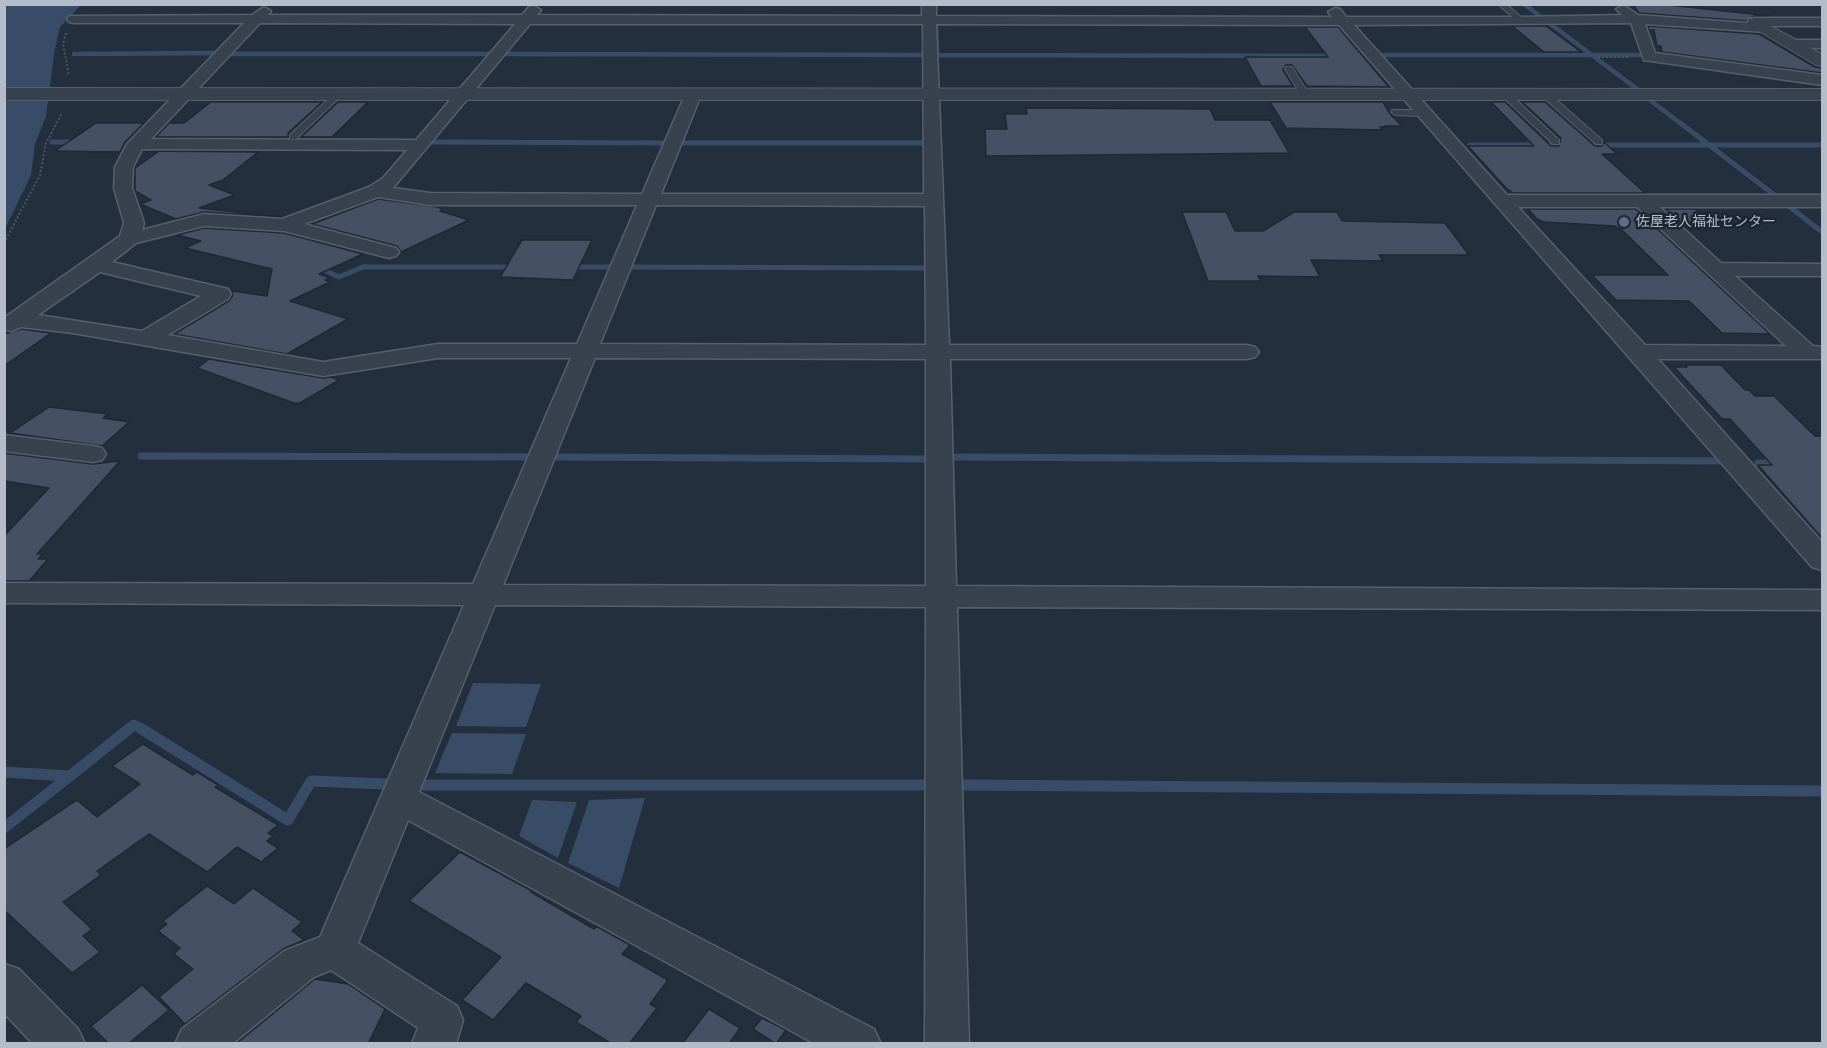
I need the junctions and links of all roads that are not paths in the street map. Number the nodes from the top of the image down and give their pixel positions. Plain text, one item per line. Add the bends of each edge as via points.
1 (271, 4) edge
2 (538, 4) edge
3 (929, 4) edge
4 (1328, 4) edge
5 (1501, 4) edge
6 (1619, 4) edge
7 (1738, 13) dead end
8 (74, 19) road end
9 (257, 19) junction
10 (1635, 19) junction
11 (526, 20) junction
12 (930, 20) junction
13 (1343, 21) junction
14 (1522, 21) junction
15 (1822, 22) edge
16 (1760, 25) junction
17 (1793, 44) junction
18 (1822, 44) edge
19 (1822, 61) edge
20 (1289, 69) dead end
21 (1822, 80) edge
22 (4, 94) edge
23 (185, 95) junction
24 (338, 95) junction
25 (465, 95) junction
26 (693, 95) junction
27 (1822, 95) edge
28 (931, 96) junction
29 (1306, 96) junction
30 (1408, 97) junction
31 (1508, 97) junction
32 (1548, 97) junction
33 (1395, 112) dead end
34 (1422, 113) junction
35 (292, 137) dead end
36 (1556, 142) dead end
37 (1599, 142) dead end
38 (136, 144) junction
39 (421, 145) junction
40 (376, 191) junction
41 (650, 199) junction
42 (933, 200) junction
43 (1501, 201) junction
44 (1642, 201) junction
45 (1822, 201) edge
46 (284, 225) junction
47 (129, 239) junction
48 (389, 252) dead end
49 (96, 265) junction
50 (1716, 269) junction
51 (1822, 270) edge
52 (11, 324) edge
53 (147, 338) junction
54 (587, 351) junction
55 (938, 352) junction
56 (1247, 352) dead end
57 (1639, 352) junction
58 (1815, 353) edge
59 (4, 443) edge
60 (93, 454) dead end
61 (1822, 560) edge
62 (4, 593) edge
63 (483, 596) junction
64 (941, 597) junction
65 (1822, 600) edge
66 (399, 798) junction
67 (335, 950) junction
68 (4, 983) edge
69 (63, 1044) edge
70 (197, 1044) edge
71 (434, 1044) edge
72 (859, 1044) edge
73 (947, 1044) edge

1 - 9 street
2 - 11 street
3 - 12 street
4 - 13 street
5 - 14 lane
6 - 10 street
7 - 16 street
8 - 9 street
9 - 11 street
9 - 23 street
10 - 14 street
10 - 16 street
10 - 21 street via 1649,57
11 - 12 street
11 - 25 street
12 - 13 street
12 - 28 street
13 - 14 street
13 - 30 street
15 - 16 street
16 - 17 street
17 - 18 street
17 - 19 street
20 - 29 lane
22 - 23 street
23 - 24 street
23 - 38 street
24 - 25 street
24 - 35 lane
25 - 26 street
25 - 39 street
26 - 28 street
26 - 41 street
27 - 32 street
28 - 29 street
28 - 42 street
29 - 30 street
30 - 31 street
30 - 34 street
31 - 32 street
31 - 36 lane
32 - 37 lane
33 - 34 lane
34 - 43 street
38 - 39 street
38 - 47 street via 124,167 123,188 134,223
39 - 40 street via 390,182
40 - 41 street via 430,199
40 - 46 street
41 - 42 street
41 - 54 street
42 - 55 street
43 - 44 street
43 - 57 street
44 - 45 street
44 - 50 street
46 - 47 street via 204,220
46 - 48 street
47 - 49 street
49 - 52 street
49 - 53 street via 220,294
50 - 51 street
50 - 58 street
52 - 53 street via 73,326
53 - 54 street via 323,369 438,351
54 - 55 street
54 - 63 street
55 - 56 street
55 - 64 street
57 - 58 street
57 - 61 street
59 - 60 street
62 - 63 street
63 - 64 street
63 - 66 street
64 - 65 street
64 - 73 street
66 - 67 street
66 - 72 street
67 - 70 street via 299,964
67 - 71 street via 442,1020
68 - 69 street

